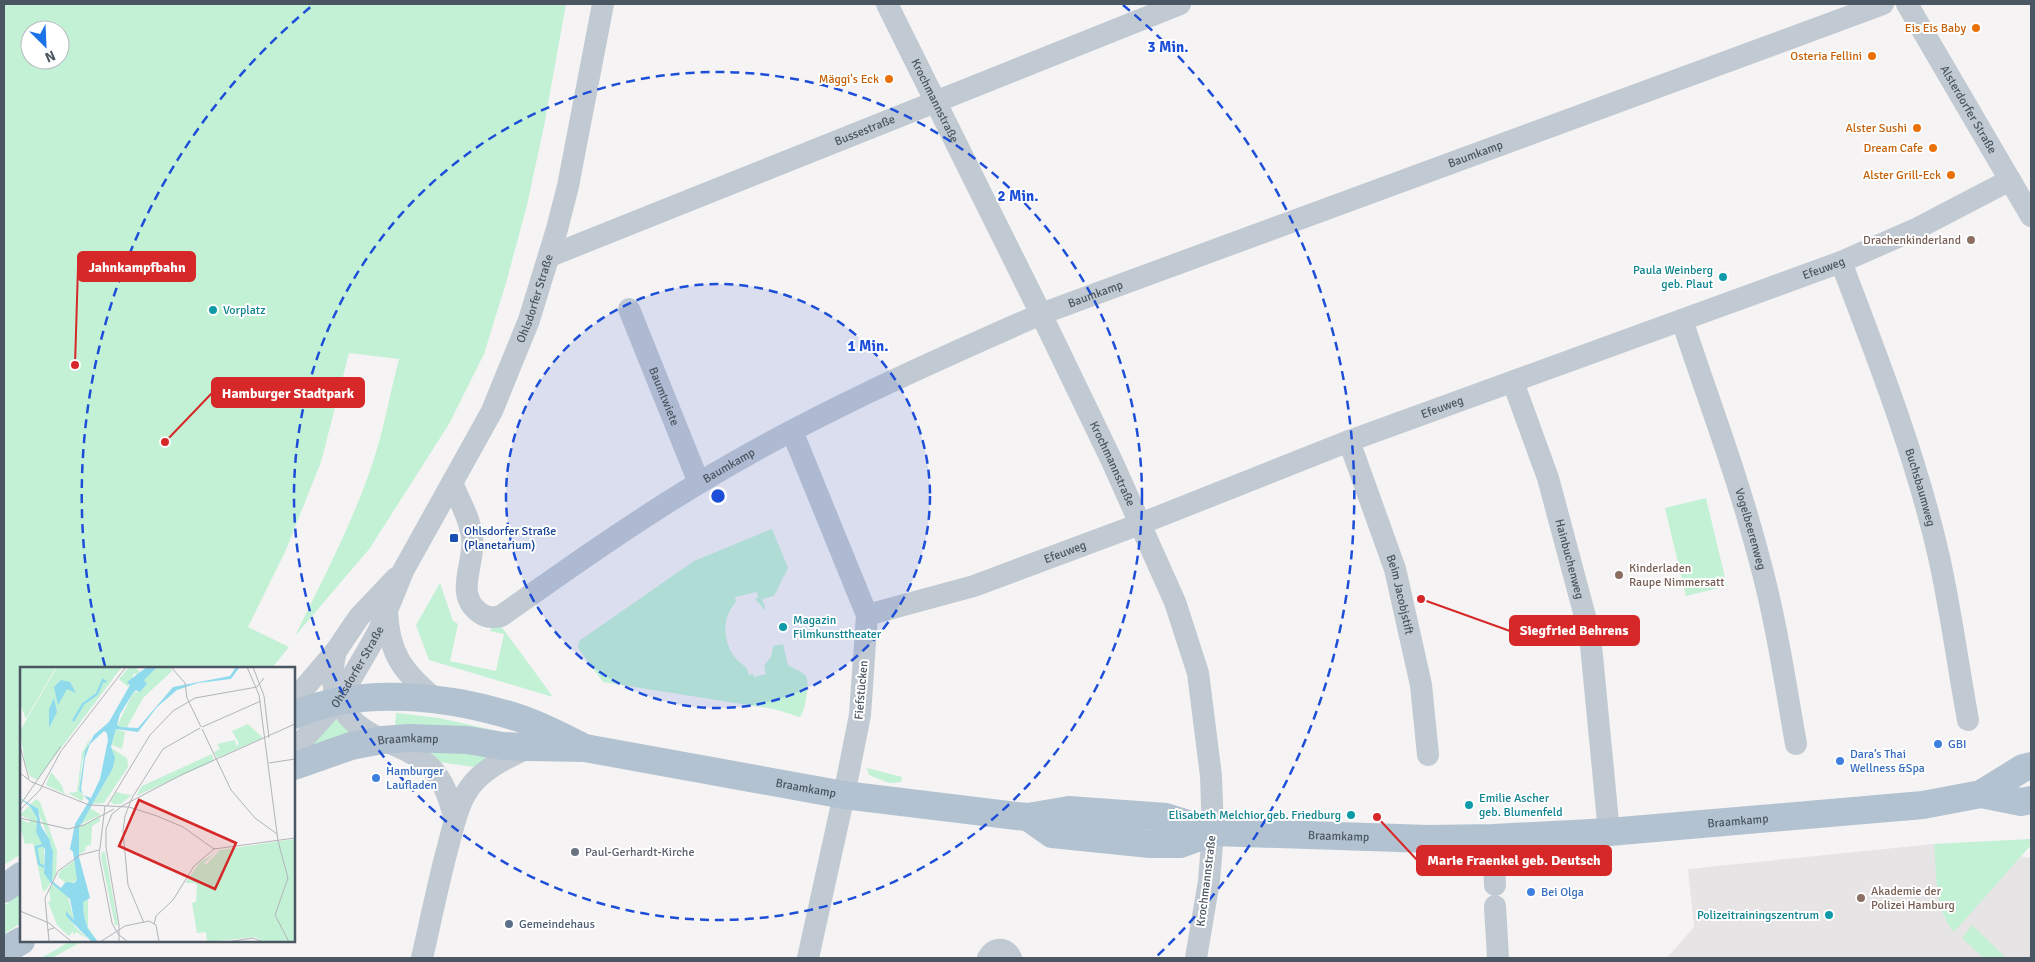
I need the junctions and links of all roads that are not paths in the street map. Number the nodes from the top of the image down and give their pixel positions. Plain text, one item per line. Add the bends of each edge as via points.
1 (603, 4) edge
2 (887, 4) edge
3 (1180, 4) edge
4 (1883, 4) edge
5 (1907, 4) edge
6 (934, 101) junction
7 (2010, 180) junction
8 (2031, 216) edge
9 (550, 256) junction
10 (1841, 262) junction
11 (629, 309) dead end
12 (1041, 314) junction
13 (1682, 320) junction
14 (1512, 382) junction
15 (792, 431) junction
16 (1348, 441) junction
17 (452, 483) junction
18 (700, 483) junction
19 (1140, 524) junction
20 (403, 571) junction
21 (387, 611) junction
22 (867, 615) junction
23 (336, 651) junction
24 (295, 699) edge
25 (435, 699) junction
26 (338, 701) junction
27 (295, 715) edge
28 (1968, 720) dead end
29 (382, 740) junction
30 (1796, 744) dead end
31 (530, 747) junction
32 (584, 748) junction
33 (295, 749) edge
34 (1428, 756) dead end
35 (295, 766) edge
36 (2031, 766) edge
37 (844, 794) junction
38 (1981, 794) junction
39 (2031, 800) edge
40 (455, 820) junction
41 (1212, 832) junction
42 (1609, 832) junction
43 (1493, 838) junction
44 (20, 877) edge
45 (4, 889) edge
46 (20, 941) edge
47 (4, 951) edge
48 (422, 958) edge
49 (808, 958) edge
50 (988, 958) edge
51 (1011, 958) edge
52 (1196, 958) edge
53 (1498, 958) edge

1 - 9 street, Ohlsdorfer Straße via 568,186
2 - 6 street, Krochmannstraße
3 - 6 street, Bussestraße
4 - 12 street, Baumkamp
5 - 7 street, Alsterdorfer Straße
6 - 9 street, Bussestraße
6 - 12 street, Krochmannstraße
7 - 8 street, Alsterdorfer Straße
7 - 10 street, Efeuweg via 1918,228
9 - 17 street, Ohlsdorfer Straße via 529,320 492,411
10 - 13 street, Efeuweg
10 - 28 street, Buchsbaumweg via 1889,389 1921,490 1939,557
11 - 18 street, Baumtwiete
12 - 15 street, Baumkamp via 875,388
12 - 19 street, Krochmannstraße
13 - 14 street, Efeuweg
13 - 30 street, Vogelbeerenweg via 1759,558 1774,618
14 - 16 street, Efeuweg
14 - 42 street, Hainbuchenweg via 1548,478 1590,635
15 - 18 street, Baumkamp
15 - 22 street, Fiefstücken
16 - 19 street, Efeuweg
16 - 34 street, Beim Jacobjstift via 1395,569 1421,685
17 - 18 street, Baumkamp via 472,539 466,595 475,609 495,618
17 - 20 street, Ohlsdorfer Straße
19 - 22 street, Efeuweg via 974,586
19 - 41 street, Krochmannstraße via 1175,602 1198,673 1211,776
20 - 21 street, Ohlsdorfer Straße
20 - 23 street, Ohlsdorfer Straße via 359,617
21 - 25 street via 388,632 397,658 406,672
21 - 26 street, Ohlsdorfer Straße
22 - 37 street, Fiefstücken via 860,715
23 - 24 street, Ohlsdorfer Straße
23 - 26 street via 331,680
25 - 26 main road, Braamkamp via 384,697
25 - 32 main road, Braamkamp via 518,718
26 - 27 main road, Braamkamp
26 - 29 street via 353,722
26 - 33 street, Ohlsdorfer Straße
29 - 31 main road, Braamkamp via 433,738
29 - 35 main road, Braamkamp via 332,751
29 - 40 street via 402,747 430,768 443,785
31 - 32 main road, Braamkamp
31 - 40 street via 492,767 474,781
32 - 37 main road, Braamkamp
36 - 38 main road, Braamkamp
37 - 41 main road, Braamkamp via 1028,817 1052,834 1180,844
37 - 49 street, Fiefstücken
38 - 39 main road, Braamkamp via 2021,802
38 - 42 main road, Braamkamp via 1923,805
40 - 48 street
41 - 43 main road, Braamkamp
41 - 52 street, Krochmannstraße via 1209,880
42 - 43 main road, Braamkamp
43 - 53 street
44 - 45 main road
46 - 47 main road
50 - 51 street via 1000,949 1008,952

